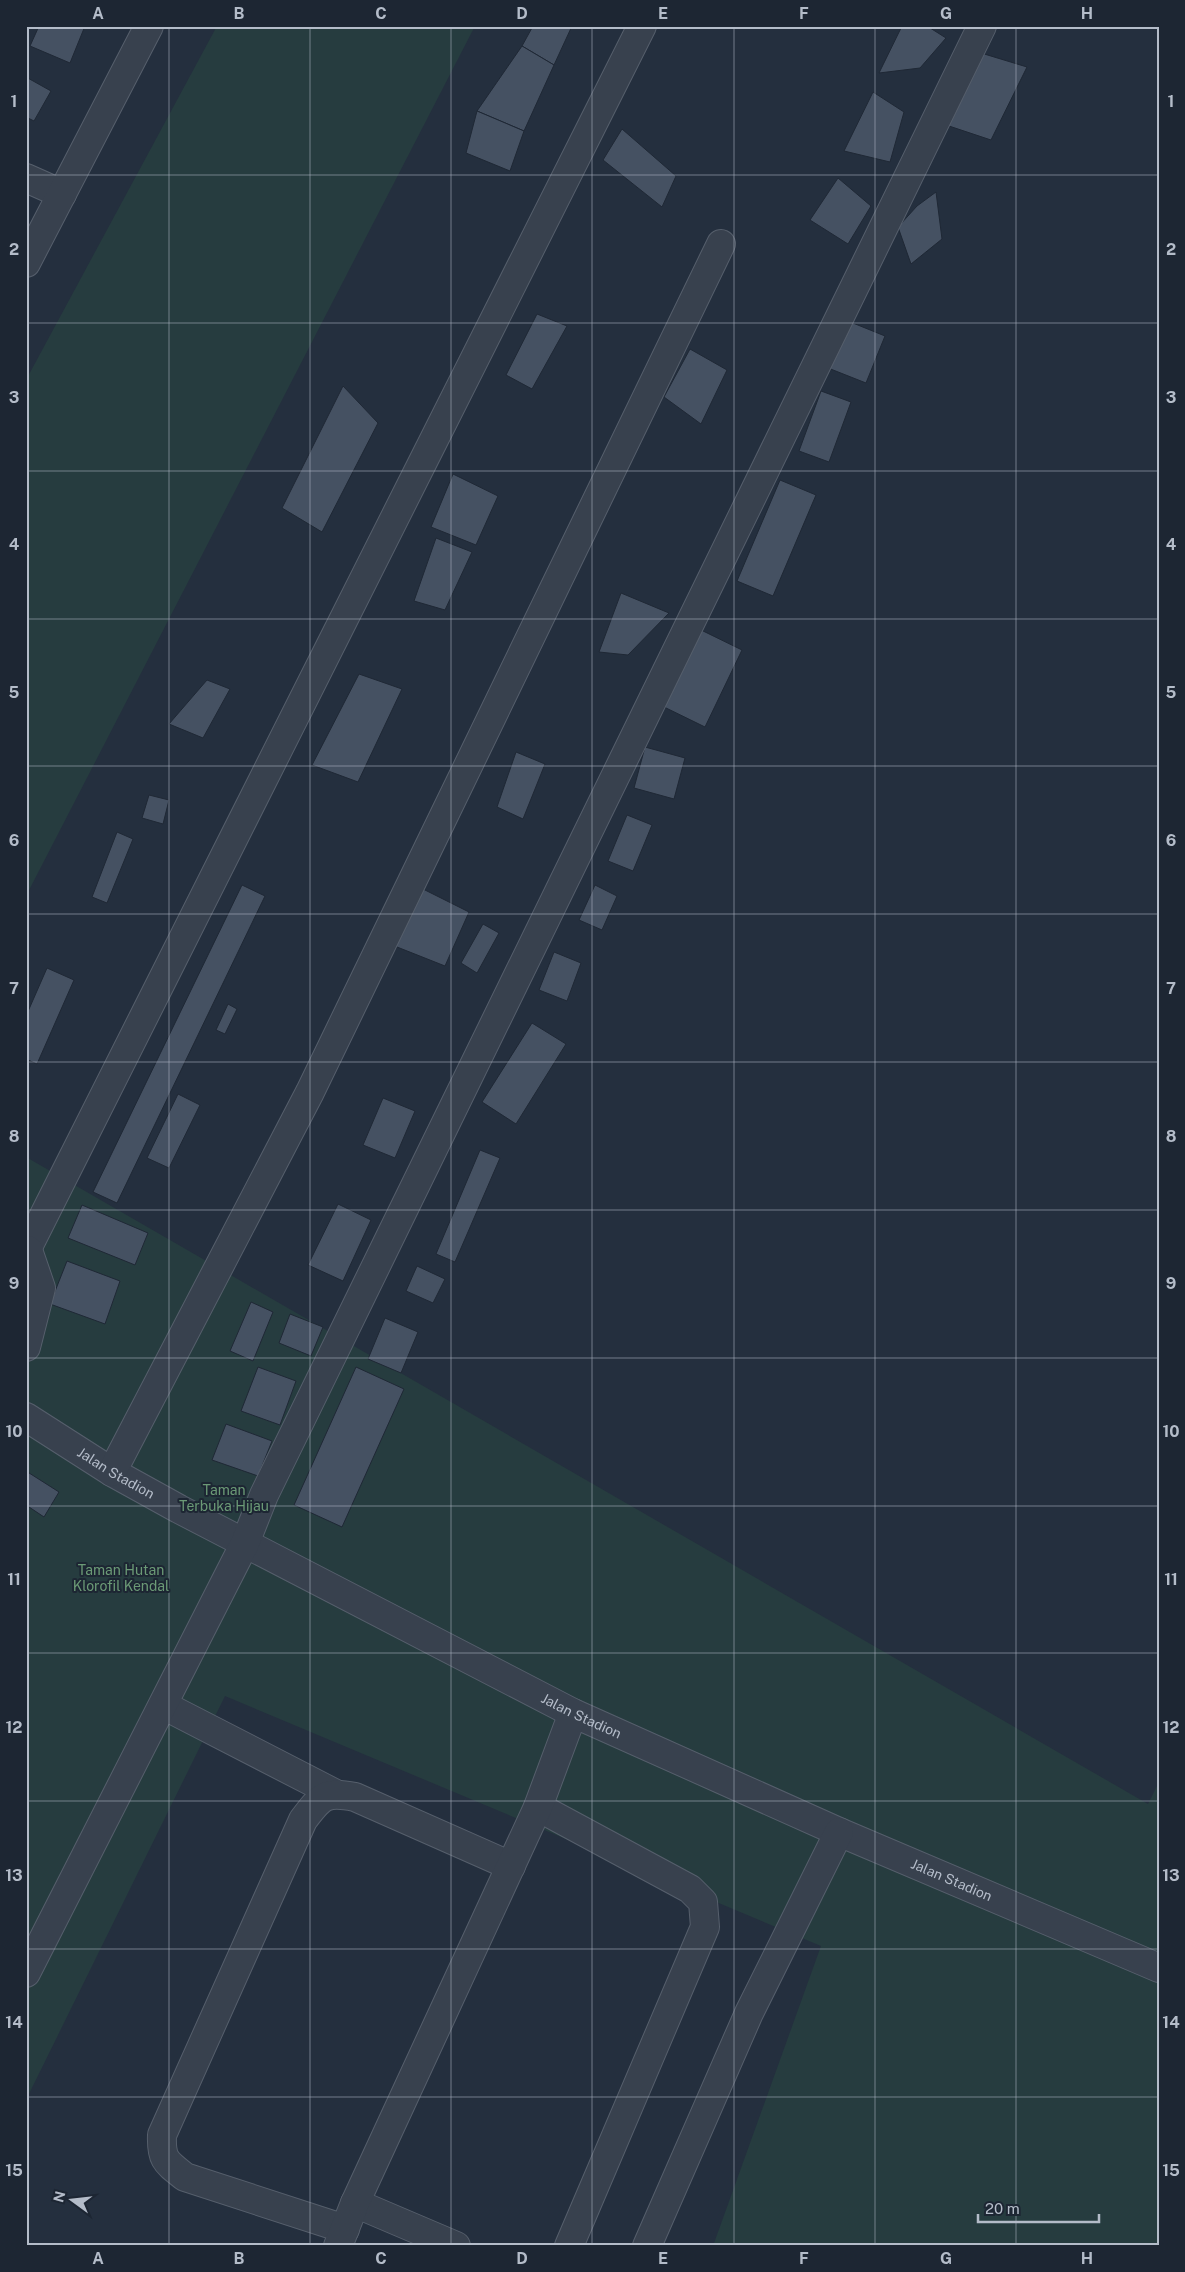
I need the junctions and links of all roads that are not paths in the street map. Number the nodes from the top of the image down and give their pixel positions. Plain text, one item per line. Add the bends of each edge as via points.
1 (149, 26) edge
2 (642, 26) edge
3 (982, 26) edge
4 (26, 178) edge
5 (62, 194) junction
6 (720, 244) dead end
7 (26, 263) edge
8 (27, 1251) edge
9 (26, 1347) edge
10 (26, 1417) edge
11 (112, 1472) junction
12 (245, 1543) junction
13 (162, 1705) junction
14 (573, 1713) junction
15 (334, 1793) junction
16 (538, 1807) junction
17 (839, 1832) junction
18 (511, 1866) junction
19 (1159, 1968) edge
20 (26, 1973) edge
21 (355, 2203) junction
22 (342, 2238) edge
23 (456, 2246) edge
24 (569, 2246) edge
25 (647, 2246) edge

1 - 5 street
2 - 8 street
3 - 12 street via 268,1486
4 - 5 street
5 - 7 street
6 - 11 street via 310,1092
8 - 9 street via 41,1288
10 - 11 street, Jalan Stadion
11 - 12 street, Jalan Stadion
12 - 13 street
12 - 14 street, Jalan Stadion
13 - 15 street
13 - 20 street
14 - 16 street
14 - 17 street, Jalan Stadion
15 - 18 street via 355,1797
15 - 22 street via 316,1801 303,1820 162,2135 162,2153 170,2165 185,2177
16 - 18 street
16 - 24 street via 690,1889 703,1902 705,1927
17 - 19 street, Jalan Stadion
17 - 25 street via 749,2013
18 - 21 street
21 - 22 street
21 - 23 street

